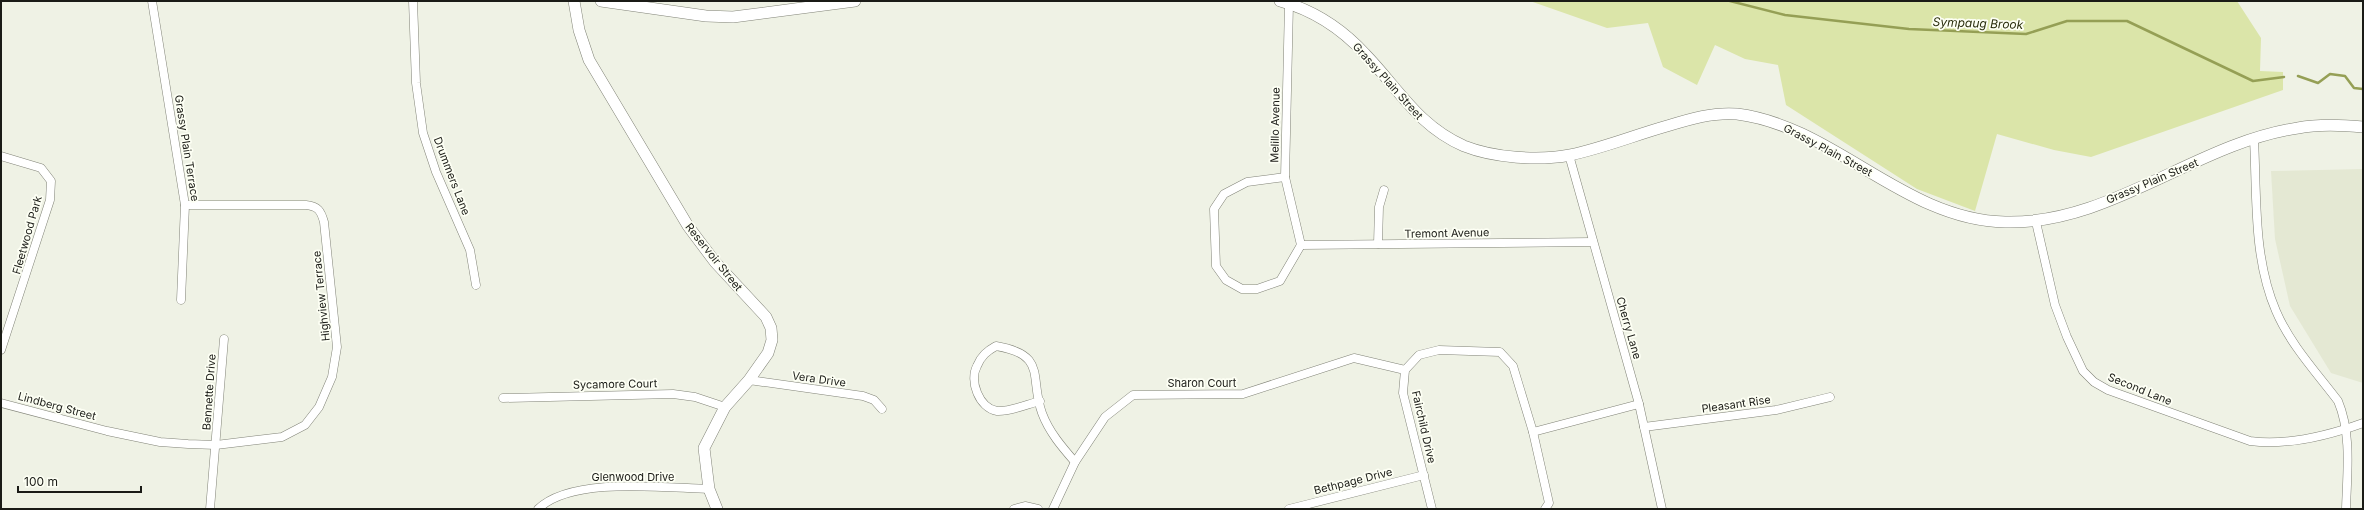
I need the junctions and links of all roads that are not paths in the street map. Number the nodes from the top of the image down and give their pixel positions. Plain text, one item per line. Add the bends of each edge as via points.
1 (152, 1) edge
2 (413, 1) edge
3 (574, 1) edge
4 (601, 1) edge
5 (855, 1) edge
6 (1285, 2) edge
7 (2363, 127) edge
8 (2254, 139) junction
9 (1569, 155) junction
10 (1, 156) edge
11 (1285, 177) junction
12 (1384, 190) dead end
13 (185, 206) junction
14 (2036, 222) junction
15 (1593, 242) junction
16 (1378, 244) junction
17 (1301, 245) junction
18 (476, 285) dead end
19 (181, 300) dead end
20 (224, 340) dead end
21 (1, 350) edge
22 (1405, 370) junction
23 (748, 380) junction
24 (1830, 397) dead end
25 (503, 398) dead end
26 (1040, 401) junction
27 (1, 403) edge
28 (1639, 404) junction
29 (725, 407) junction
30 (882, 409) dead end
31 (2363, 423) edge
32 (1644, 427) junction
33 (2345, 430) junction
34 (107, 431) joint
35 (1533, 432) junction
36 (216, 445) junction
37 (1075, 462) junction
38 (1424, 475) junction
39 (709, 489) junction
40 (210, 509) edge
41 (538, 509) edge
42 (717, 509) edge
43 (1014, 509) edge
44 (1038, 509) edge
45 (1053, 509) edge
46 (1289, 509) edge
47 (1432, 509) edge
48 (1545, 509) edge
49 (1662, 509) edge
50 (2346, 509) edge

1 - 13 street, Grassy Plain Terrace
2 - 18 street, Drummers Lane via 416,83 423,133 436,172 470,250
3 - 23 main road, Reservoir Street via 579,30 589,60 688,226 715,262 766,317 771,328 772,340 768,353
4 - 5 main road via 706,16 733,17
6 - 9 main road, Grassy Plain Street via 1316,15 1342,32 1365,53 1415,113 1440,133 1466,146 1496,155
6 - 11 street, Melillo Avenue
7 - 8 main road, Grassy Plain Street via 2300,127
8 - 14 main road, Grassy Plain Street via 2092,206
8 - 33 street via 2260,249 2270,297 2286,330 2338,401
9 - 14 main road, Grassy Plain Street via 1702,116 1737,114 1776,123 1808,137 1938,208 2002,223
9 - 15 street, Cherry Lane
10 - 21 street, Fleetwood Park via 40,168 51,181 50,200
11 - 17 street, Melillo Avenue
11 - 17 street via 1247,182 1224,194 1214,209 1216,266 1226,280 1242,288 1257,289 1280,281
12 - 16 street via 1379,207
13 - 19 street, Grassy Plain Terrace
13 - 36 street, Highview Terrace via 314,206 321,211 324,222 337,347 332,377 319,407 304,425 282,437
14 - 33 street, Second Lane via 2055,305 2083,371 2094,382 2108,390 2250,441 2290,442
15 - 16 street, Tremont Avenue
15 - 28 street, Cherry Lane
16 - 17 street, Tremont Avenue
20 - 36 street, Bennette Drive
22 - 35 street via 1419,355 1439,350 1500,352 1513,366
22 - 37 street, Sharon Court via 1354,358 1243,394 1133,395 1105,417
22 - 38 street, Fairchild Drive via 1403,394
23 - 29 main road, Reservoir Street
23 - 30 street, Vera Drive via 863,396 874,400
24 - 32 street, Pleasant Rise via 1776,410
25 - 29 street, Sycamore Court via 673,394 695,397
26 - 26 street via 1034,366 1025,356 1011,348 996,346 984,353 976,367 975,388 988,407 998,411
26 - 37 street via 1042,413 1057,442
27 - 34 street, Lindberg Street
28 - 32 street, Cherry Lane
28 - 35 street
29 - 39 main road, Reservoir Street via 704,448
31 - 33 street, Second Lane
32 - 49 street, Cherry Lane
33 - 50 street
34 - 36 street, Highview Terrace via 160,442
35 - 48 street via 1549,503
36 - 40 street, Bennette Drive
37 - 45 street, Sharon Court
38 - 46 street, Bethpage Drive
38 - 47 street, Fairchild Drive
39 - 41 street, Glenwood Drive via 594,487 566,494
39 - 42 main road, Reservoir Street
43 - 44 street via 1025,506

